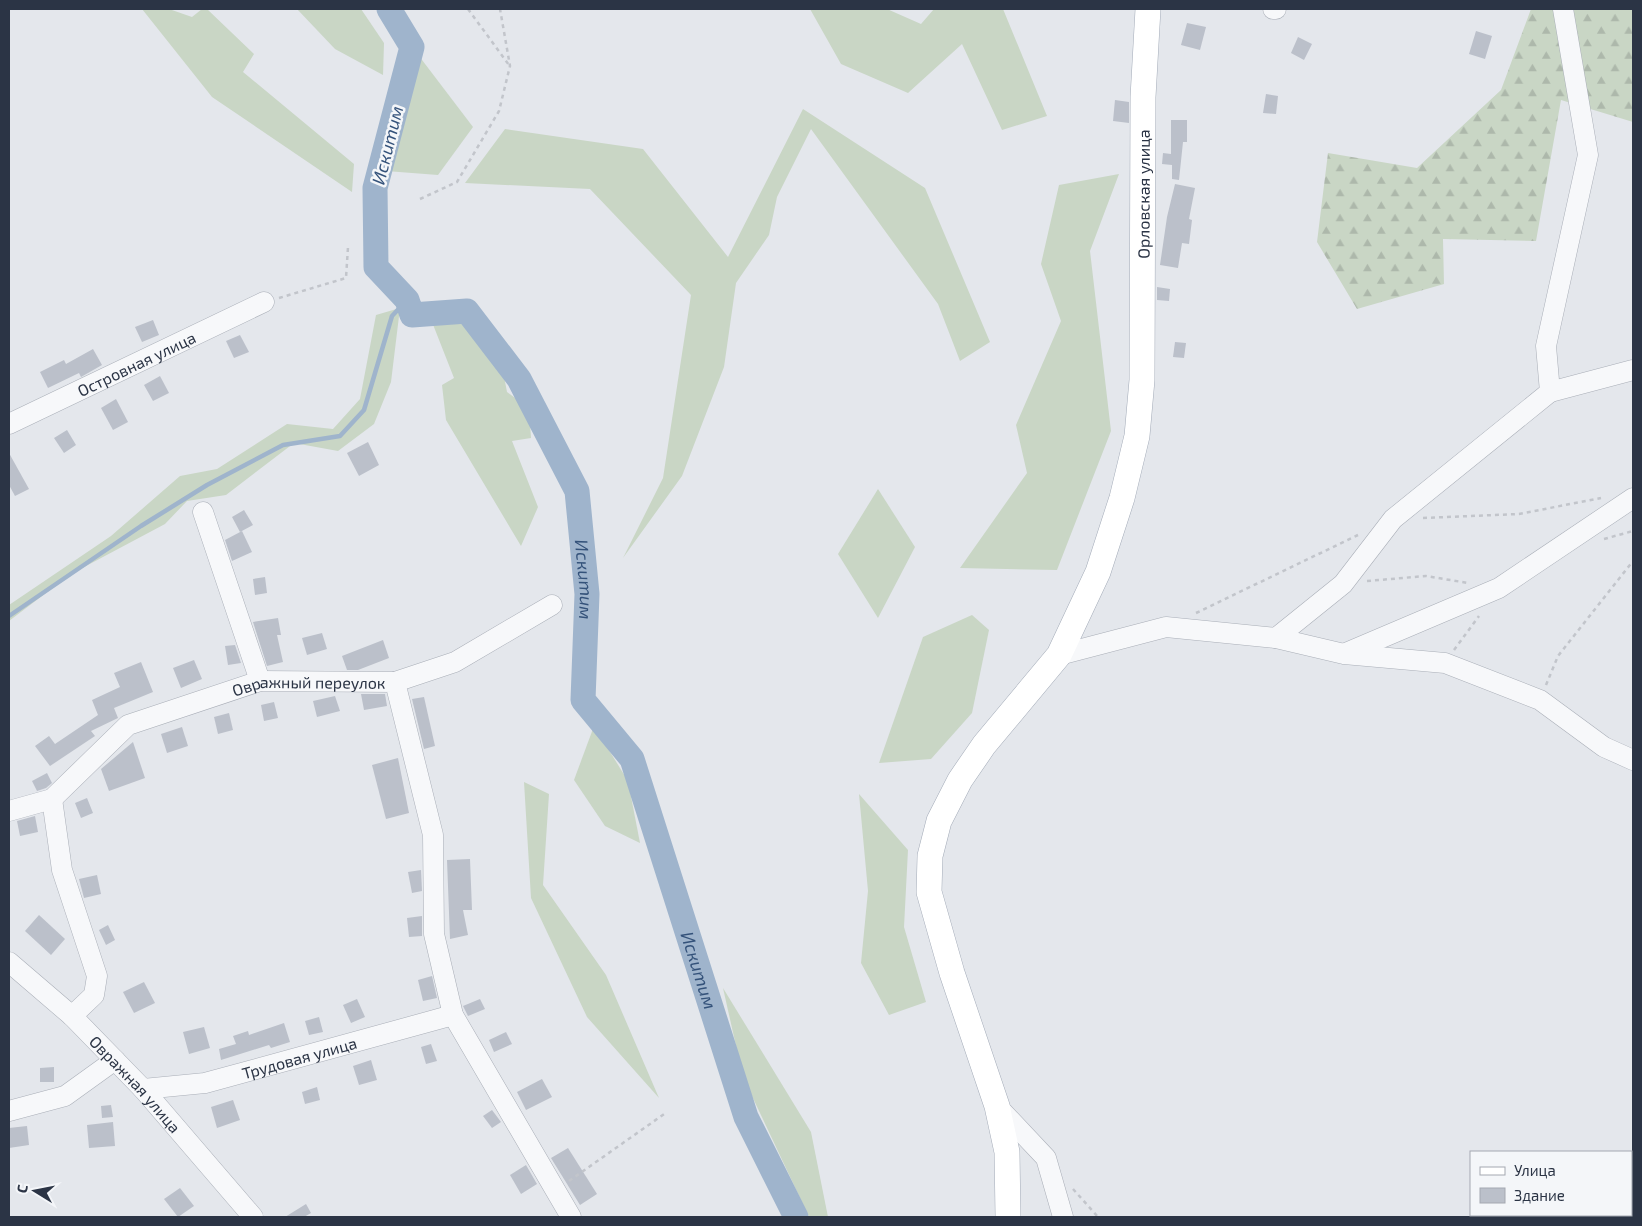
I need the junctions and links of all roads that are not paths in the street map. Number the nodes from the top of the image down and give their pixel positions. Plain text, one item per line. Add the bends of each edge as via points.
1 (1148, 9) edge
2 (1563, 9) edge
3 (264, 302) road end
4 (1633, 370) edge
5 (1550, 392) junction
6 (9, 424) edge
7 (1633, 498) edge
8 (203, 512) dead end
9 (552, 605) dead end
10 (1276, 638) junction
11 (1344, 654) junction
12 (1059, 655) junction
13 (260, 681) junction
14 (395, 682) junction
15 (1633, 760) edge
16 (52, 799) junction
17 (9, 811) edge
18 (9, 962) edge
19 (453, 1015) junction
20 (72, 1016) junction
21 (115, 1060) junction
22 (143, 1089) junction
23 (997, 1106) junction
24 (9, 1112) edge
25 (253, 1217) edge
26 (571, 1217) edge
27 (1008, 1217) edge
28 (1063, 1217) edge

1 - 12 main road, Орловская улица via 1143,97 1142,380 1137,436 1122,498 1098,572
2 - 5 street via 1588,155 1546,346
3 - 6 street, Островная улица
4 - 5 street
5 - 10 street via 1393,519 1343,584
7 - 11 street via 1499,588
8 - 13 street
9 - 14 street via 455,662
10 - 11 street
10 - 12 street via 1166,627
11 - 15 street via 1445,663 1540,700 1604,746
12 - 23 main road, Орловская улица via 984,745 960,780 939,821 930,856 929,892 952,973
13 - 14 street, Овражный переулок
13 - 16 street, Овражный переулок via 128,725
14 - 19 street, Овражный переулок via 433,835 434,934
16 - 17 street, Овражный переулок
16 - 20 street via 62,870 97,976 94,995
18 - 20 street, Овражная улица
19 - 22 street, Трудовая улица via 205,1083
19 - 26 street, Овражный переулок
20 - 21 street, Овражная улица
21 - 22 street, Овражная улица
21 - 24 street via 65,1096
22 - 25 street, Овражная улица
23 - 27 main road, Орловская улица via 1007,1152
23 - 28 street via 1046,1158

